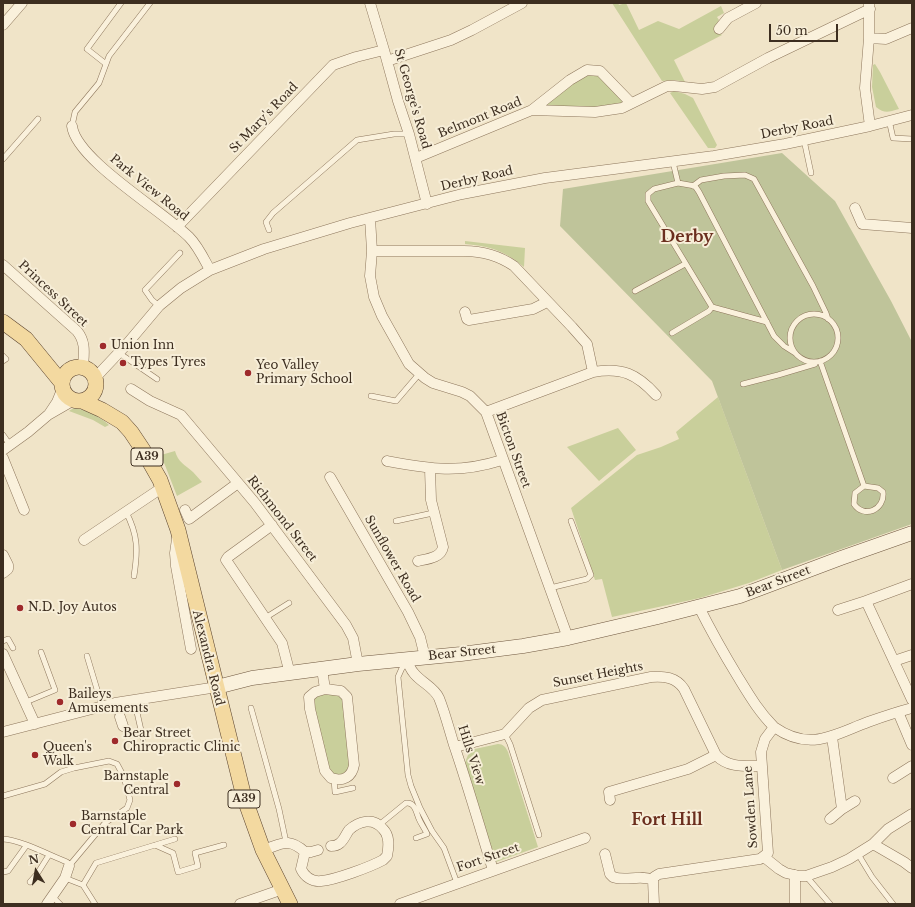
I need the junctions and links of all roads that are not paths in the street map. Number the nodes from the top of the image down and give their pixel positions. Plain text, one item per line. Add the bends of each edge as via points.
1 (22, 3) edge
2 (121, 3) edge
3 (150, 3) edge
4 (370, 3) edge
5 (522, 3) edge
6 (756, 3) edge
7 (869, 6) edge
8 (3, 25) edge
9 (912, 28) edge
10 (719, 29) dead end
11 (869, 38) junction
12 (384, 50) junction
13 (387, 62) junction
14 (106, 64) junction
15 (631, 103) junction
16 (532, 110) junction
17 (912, 115) edge
18 (38, 119) dead end
19 (889, 120) junction
20 (72, 126) joint
21 (870, 126) junction
22 (409, 134) junction
23 (912, 139) edge
24 (804, 140) junction
25 (416, 158) junction
26 (3, 159) edge
27 (673, 162) junction
28 (811, 173) dead end
29 (678, 183) junction
30 (693, 186) junction
31 (427, 204) junction
32 (855, 208) dead end
33 (370, 218) junction
34 (177, 227) junction
35 (912, 228) edge
36 (269, 230) dead end
37 (372, 251) junction
38 (180, 252) dead end
39 (685, 264) junction
40 (3, 265) edge
41 (210, 270) junction
42 (635, 291) dead end
43 (547, 302) junction
44 (158, 306) junction
45 (712, 307) junction
46 (465, 312) dead end
47 (828, 319) junction
48 (3, 322) edge
49 (767, 322) junction
50 (672, 333) dead end
51 (38, 352) junction
52 (119, 353) junction
53 (795, 353) junction
54 (3, 356) edge
55 (3, 361) edge
56 (818, 362) junction
57 (77, 368) junction
58 (593, 372) junction
59 (420, 373) junction
60 (157, 379) dead end
61 (96, 383) junction
62 (743, 384) dead end
63 (62, 385) junction
64 (131, 389) dead end
65 (656, 395) dead end
66 (371, 396) dead end
67 (78, 400) junction
68 (486, 412) junction
69 (48, 415) junction
70 (118, 418) junction
71 (3, 436) edge
72 (6, 448) edge
73 (3, 458) edge
74 (502, 460) junction
75 (386, 461) dead end
76 (430, 469) junction
77 (330, 477) dead end
78 (238, 483) junction
79 (864, 486) junction
80 (163, 488) junction
81 (24, 510) dead end
82 (126, 512) junction
83 (433, 513) junction
84 (190, 518) dead end
85 (396, 520) dead end
86 (571, 521) dead end
87 (272, 525) junction
88 (912, 533) edge
89 (84, 540) dead end
90 (3, 556) edge
91 (418, 561) dead end
92 (3, 572) edge
93 (134, 576) dead end
94 (912, 584) edge
95 (550, 588) junction
96 (866, 601) junction
97 (289, 603) dead end
98 (699, 608) junction
99 (838, 610) dead end
100 (190, 612) junction
101 (266, 618) junction
102 (568, 638) junction
103 (3, 641) edge
104 (14, 648) dead end
105 (191, 649) dead end
106 (41, 652) dead end
107 (3, 654) edge
108 (912, 655) edge
109 (87, 656) dead end
110 (425, 657) junction
111 (408, 660) junction
112 (894, 661) junction
113 (358, 664) junction
114 (322, 669) junction
115 (290, 674) junction
116 (217, 687) junction
117 (325, 689) junction
118 (134, 699) junction
119 (912, 700) edge
120 (26, 702) junction
121 (102, 706) junction
122 (251, 708) dead end
123 (912, 708) edge
124 (898, 712) junction
125 (35, 724) junction
126 (774, 727) junction
127 (3, 732) edge
128 (505, 734) junction
129 (832, 737) junction
130 (143, 739) dead end
131 (912, 745) edge
132 (455, 747) junction
133 (716, 755) junction
134 (762, 766) junction
135 (912, 766) edge
136 (893, 778) dead end
137 (334, 779) junction
138 (352, 788) dead end
139 (608, 792) dead end
140 (3, 796) edge
141 (855, 802) dead end
142 (842, 809) junction
143 (912, 814) edge
144 (830, 819) dead end
145 (380, 825) junction
146 (539, 835) dead end
147 (416, 838) dead end
148 (585, 838) dead end
149 (3, 839) edge
150 (175, 839) dead end
151 (286, 842) junction
152 (873, 844) junction
153 (155, 845) junction
154 (224, 845) dead end
155 (26, 846) junction
156 (331, 846) dead end
157 (263, 850) junction
158 (318, 850) dead end
159 (305, 852) junction
160 (605, 854) dead end
161 (858, 854) junction
162 (49, 855) junction
163 (764, 857) junction
164 (911, 865) edge
165 (69, 866) junction
166 (493, 870) junction
167 (3, 872) edge
168 (795, 876) junction
169 (806, 876) junction
170 (65, 878) junction
171 (653, 880) junction
172 (30, 882) dead end
173 (457, 883) junction
174 (83, 885) junction
175 (282, 889) junction
176 (53, 902) edge
177 (95, 904) edge
178 (240, 904) edge
179 (290, 904) edge
180 (400, 904) edge
181 (654, 904) edge
182 (795, 904) edge
183 (830, 904) edge
184 (893, 904) edge

1 - 8 street
2 - 14 lane via 87,49
3 - 14 lane via 118,43
4 - 12 street, St George's Road
5 - 13 street via 465,34
6 - 10 street via 728,18
7 - 11 street
7 - 15 street, Belmont Road via 715,87 702,89 667,86
9 - 11 street via 886,39
11 - 21 street via 865,88
12 - 13 street, St George's Road
12 - 34 street, St Mary's Road via 333,65
13 - 22 street, St George's Road
14 - 20 lane via 99,83 75,112
15 - 16 street, Belmont Road via 622,108 595,112
15 - 16 street, Belmont Road via 600,71 587,70
16 - 25 street, Belmont Road
17 - 19 street, Derby Road
18 - 26 lane
19 - 21 street, Derby Road
19 - 23 lane via 893,138
20 - 34 street, Park View Road via 74,136 98,163
21 - 24 street, Derby Road
22 - 25 street, St George's Road
22 - 36 lane via 357,140 273,212 266,222
24 - 27 street, Derby Road
24 - 28 lane
25 - 31 street, St George's Road
27 - 29 lane
27 - 31 street, Derby Road via 525,182 462,194
29 - 30 lane
29 - 39 lane via 654,189 648,201
30 - 47 lane via 701,180 724,176 745,175 754,179 813,286
30 - 49 lane via 699,192
31 - 33 street, Derby Road
32 - 35 street via 862,224
33 - 37 street, Bicton Street
33 - 41 street, Derby Road via 264,249
34 - 41 street, Park View Road via 197,247
37 - 43 street via 464,251 491,254 514,266
37 - 59 street, Bicton Street via 370,276 377,304 409,364
38 - 44 lane via 145,290
39 - 42 lane
39 - 45 lane
40 - 57 street, Princess Street via 80,335 84,345
41 - 44 street, Derby Road
43 - 46 street via 533,309 469,320
43 - 58 street via 587,344
44 - 52 street, Derby Road
45 - 49 lane
45 - 50 lane
47 - 53 lane via 822,316 807,316 795,324 790,339
47 - 56 lane via 834,325 838,341 831,355
48 - 51 main road via 26,339
49 - 53 lane via 774,336
51 - 57 main road
51 - 63 main road
52 - 60 lane
52 - 61 street, Derby Road
53 - 56 lane via 808,362
54 - 55 lane via 6,359
56 - 62 lane
56 - 79 lane
57 - 61 main road via 93,373
57 - 63 main road via 66,372
58 - 65 street via 607,370 631,374 644,382
58 - 68 street
59 - 66 lane via 396,401
59 - 68 street, Bicton Street via 433,383 470,396
61 - 67 main road via 90,397
61 - 70 main road, Alexandra Road / A39
63 - 67 main road via 69,397
63 - 69 street via 57,402
64 - 78 street, Richmond Street via 181,415
67 - 69 street
67 - 70 main road, Alexandra Road / A39
68 - 74 street, Bicton Street
69 - 72 street
70 - 80 main road, Alexandra Road / A39 via 143,450
71 - 72 lane
73 - 81 street
74 - 76 street via 467,469
74 - 95 street, Bicton Street
75 - 76 street
76 - 83 street
77 - 110 street, Sunflower Road via 410,616 420,637
78 - 84 street
78 - 87 street, Richmond Street
79 - 79 lane via 878,488 883,492 879,508 876,510 861,510 854,504 855,493
80 - 82 street
80 - 100 main road, Alexandra Road / A39 via 178,530
82 - 89 street
82 - 93 lane via 137,543
83 - 85 lane
83 - 91 street via 442,550 439,555
86 - 95 lane via 591,575 587,579
87 - 101 street via 226,560
87 - 113 street, Richmond Street via 346,625 353,638
88 - 98 street, Bear Street via 740,596
90 - 92 street via 8,567
94 - 96 street
95 - 102 street, Bicton Street
96 - 99 street
96 - 112 street
97 - 101 lane
98 - 102 street, Bear Street
98 - 126 street via 752,699
100 - 105 street
100 - 116 main road, Alexandra Road / A39
101 - 115 street via 282,643
102 - 110 street, Bear Street via 523,646
103 - 104 lane via 8,639
106 - 120 lane via 55,690
107 - 120 street
108 - 112 street
109 - 121 lane
110 - 111 street, Bear Street
111 - 113 street, Bear Street
111 - 132 street, Hills View via 416,676 437,695
111 - 173 lane via 398,677 408,775 420,808 444,848
112 - 119 street
113 - 114 street, Bear Street
114 - 115 street, Bear Street
114 - 117 street
115 - 116 street, Bear Street via 252,678
116 - 118 street, Bear Street
116 - 157 main road, Alexandra Road / A39 via 244,797
117 - 137 street via 314,692 309,700 325,771
117 - 137 street via 340,691 347,697 354,765 350,776
118 - 121 street, Bear Street via 119,713
118 - 130 lane
120 - 125 street
121 - 125 street, Bear Street
122 - 151 lane
123 - 124 street
124 - 129 street
124 - 131 street
125 - 127 street, Bear Street
126 - 129 street via 805,740
126 - 134 street, Sowden Lane via 762,747
128 - 132 street
128 - 133 street, Sunset Heights via 529,708 542,700 651,677 670,677 684,688
128 - 146 lane
129 - 142 street
132 - 166 street, Hills View
133 - 134 street via 733,765
133 - 139 street via 688,769
134 - 163 street, Sowden Lane via 768,847 768,853
135 - 136 street
137 - 138 lane via 335,792
140 - 165 lane via 45,784 61,772 74,768 110,761 117,764 124,777 130,800 127,808 105,823
141 - 142 street
142 - 144 street
143 - 152 street, Sowden Lane via 888,829
145 - 147 lane via 406,803 410,803 428,834
145 - 156 street via 360,822 340,843
145 - 159 street via 389,842 387,856 369,866 327,880 310,879 301,868
148 - 166 street, Fort Street
149 - 155 lane
150 - 153 lane
151 - 157 street
151 - 159 street via 293,843
152 - 161 street, Sowden Lane
152 - 164 street
153 - 154 lane via 173,853 178,872 198,866 195,853
153 - 174 lane via 96,863
155 - 162 lane
155 - 167 lane via 8,871
157 - 175 main road, Alexandra Road / A39
158 - 159 street
160 - 171 street via 613,877
161 - 169 street, Sowden Lane
161 - 184 lane
162 - 165 lane via 67,862
162 - 172 lane
163 - 168 street, Sowden Lane via 779,869
163 - 171 street via 659,874
165 - 170 street
166 - 173 street, Fort Street
168 - 169 street, Sowden Lane
168 - 182 street
169 - 183 lane
170 - 174 lane
170 - 176 street
171 - 181 street
173 - 180 street, Fort Street
174 - 177 lane
175 - 178 street
175 - 179 main road, Alexandra Road / A39

